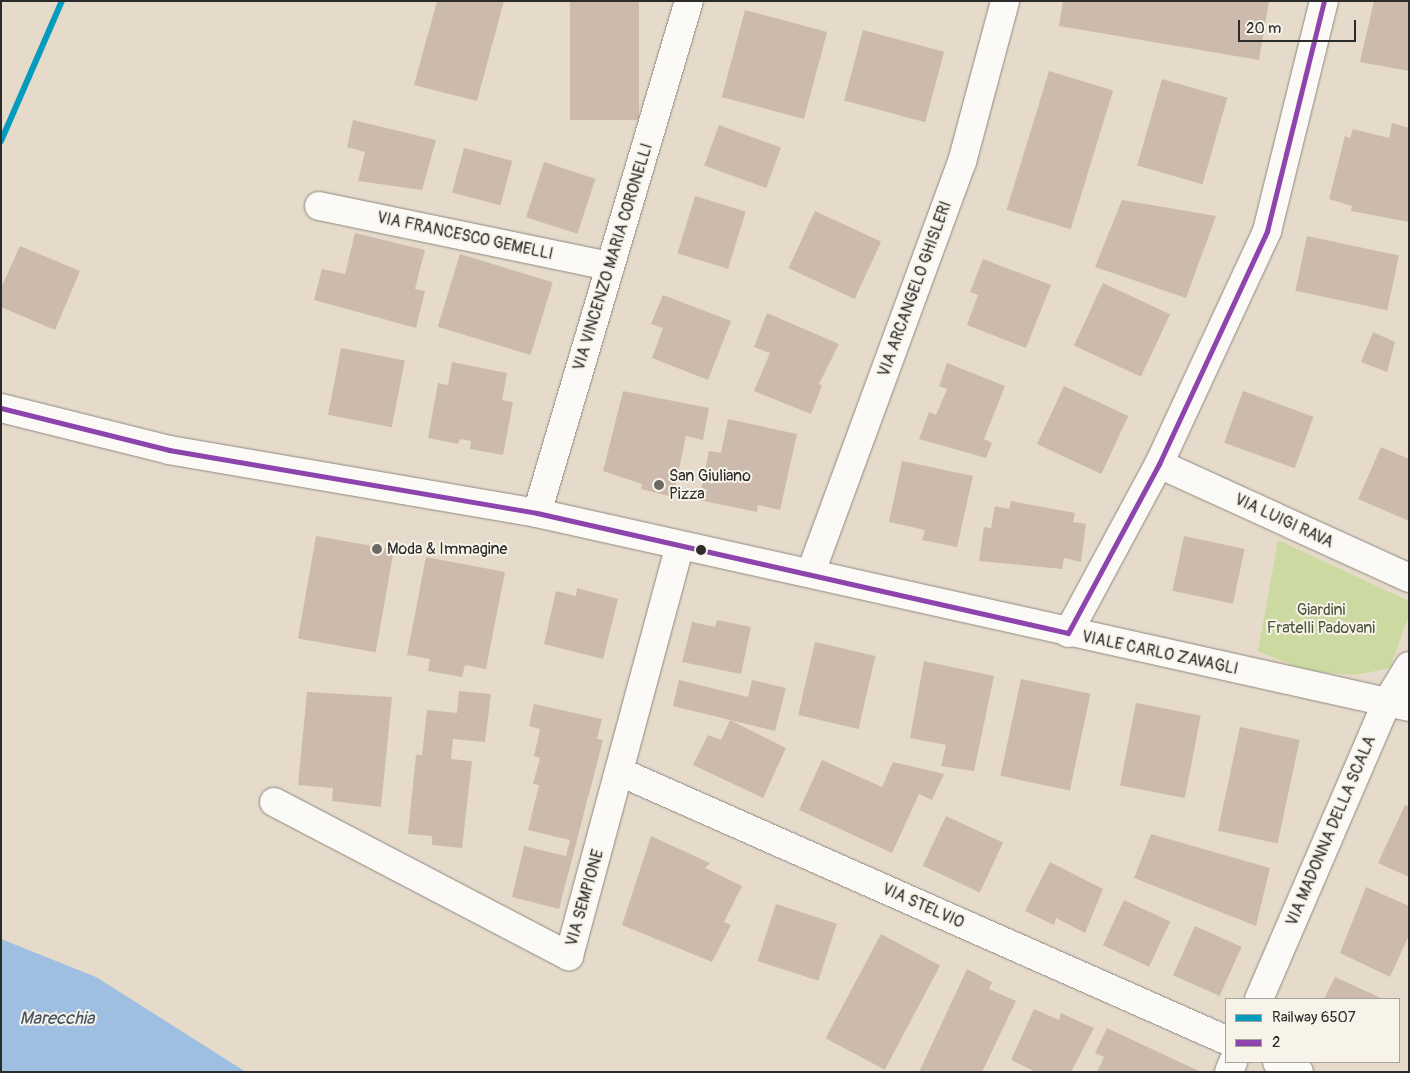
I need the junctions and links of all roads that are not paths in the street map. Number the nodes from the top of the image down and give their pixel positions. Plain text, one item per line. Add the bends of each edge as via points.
1 (689, 1) edge
2 (1005, 1) edge
3 (1324, 1) edge
4 (319, 206) dead end
5 (610, 266) junction
6 (1, 408) edge
7 (1159, 464) junction
8 (537, 513) junction
9 (680, 547) junction
10 (811, 572) junction
11 (1409, 578) edge
12 (1068, 633) junction
13 (1409, 666) edge
14 (1398, 705) edge
15 (620, 772) junction
16 (274, 802) dead end
17 (1259, 998) edge
18 (1225, 1040) edge
19 (1278, 1063) edge
20 (1299, 1072) edge

1 - 5 street, VIA VINCENZO MARIA CORONELLI
2 - 10 street, VIA ARCANGELO GHISLERI via 962,162
3 - 7 street via 1267,231
4 - 5 street, VIA FRANCESCO GEMELLI
5 - 8 street, VIA VINCENZO MARIA CORONELLI
6 - 8 street, VIALE CARLO ZAVAGLI via 169,450
7 - 11 street, VIA LUIGI RAVA
7 - 12 street
8 - 9 street, VIALE CARLO ZAVAGLI
9 - 10 street, VIALE CARLO ZAVAGLI
9 - 15 street, VIA SEMPIONE
10 - 12 street, VIALE CARLO ZAVAGLI
12 - 14 street, VIALE CARLO ZAVAGLI
13 - 14 street, VIA MADONNA DELLA SCALA
14 - 17 street, VIA MADONNA DELLA SCALA
15 - 16 street, VIA SEMPIONE via 569,956
15 - 18 street, VIA STELVIO
19 - 20 street

